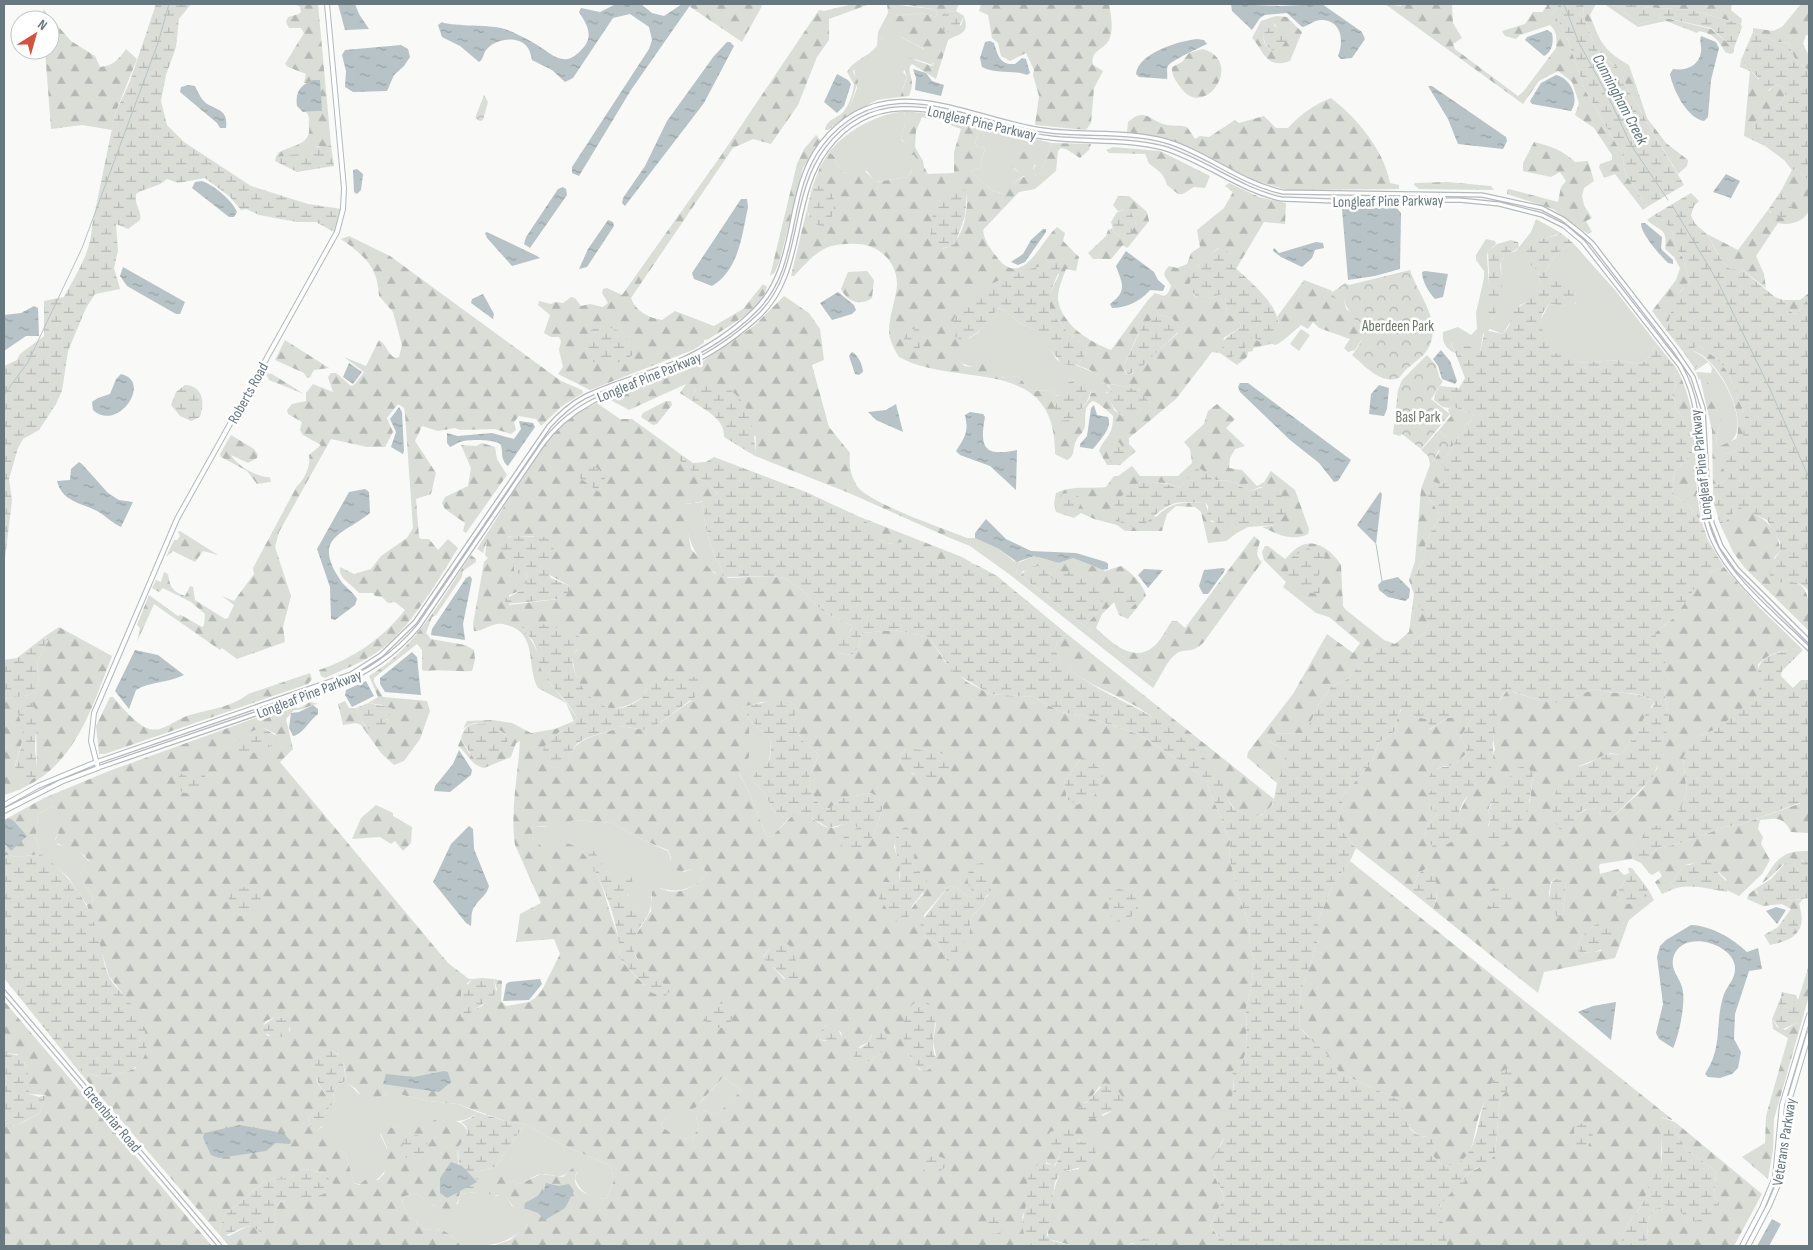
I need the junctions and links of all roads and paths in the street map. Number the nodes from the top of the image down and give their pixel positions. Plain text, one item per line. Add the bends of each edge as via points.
1 (327, 4) edge
2 (1499, 204) junction
3 (1535, 206) junction
4 (1697, 387) junction
5 (1691, 389) junction
6 (537, 442) junction
7 (542, 445) junction
8 (1809, 641) edge
9 (1809, 649) edge
10 (96, 762) junction
11 (98, 768) junction
12 (4, 805) edge
13 (4, 811) edge
14 (4, 992) edge
15 (1809, 1015) edge
16 (1809, 1034) edge
17 (220, 1246) edge
18 (1742, 1246) edge
19 (1748, 1246) edge

1 - 10 main road, Roberts Road via 344,188 340,224 173,526 94,713 90,733
2 - 3 main road via 1505,201
2 - 5 main road, Longleaf Pine Parkway via 1549,218 1583,242 1677,361
2 - 7 main road, Longleaf Pine Parkway via 1459,200 1281,199 1254,191 1162,148 1039,137 929,109 913,107 886,111 848,128 820,158 808,183 785,276 763,312 746,328 697,360 588,402 559,423
3 - 4 main road, Longleaf Pine Parkway via 1562,219 1592,243 1685,364
3 - 6 main road, Longleaf Pine Parkway via 1459,193 1283,192 1256,185 1164,141 1040,130 930,102 905,100 884,104 844,122 814,154 802,181 779,274 756,309 680,361 584,397 561,413
4 - 5 main road
4 - 8 main road, Longleaf Pine Parkway via 1704,420 1708,499 1712,523 1721,546 1737,569
5 - 9 main road, Longleaf Pine Parkway via 1698,416 1704,515 1717,549 1736,575
6 - 7 main road
6 - 10 main road, Longleaf Pine Parkway via 415,622 381,655 351,674
7 - 11 main road, Longleaf Pine Parkway via 419,626 382,662 331,688
10 - 11 main road, Roberts Road
10 - 12 main road, Longleaf Pine Parkway via 38,786
11 - 13 main road, Longleaf Pine Parkway via 61,782
14 - 17 main road, Greenbriar Road
15 - 18 main road, Veterans Parkway via 1782,1105 1775,1177
16 - 19 main road, Veterans Parkway via 1788,1108 1780,1180

